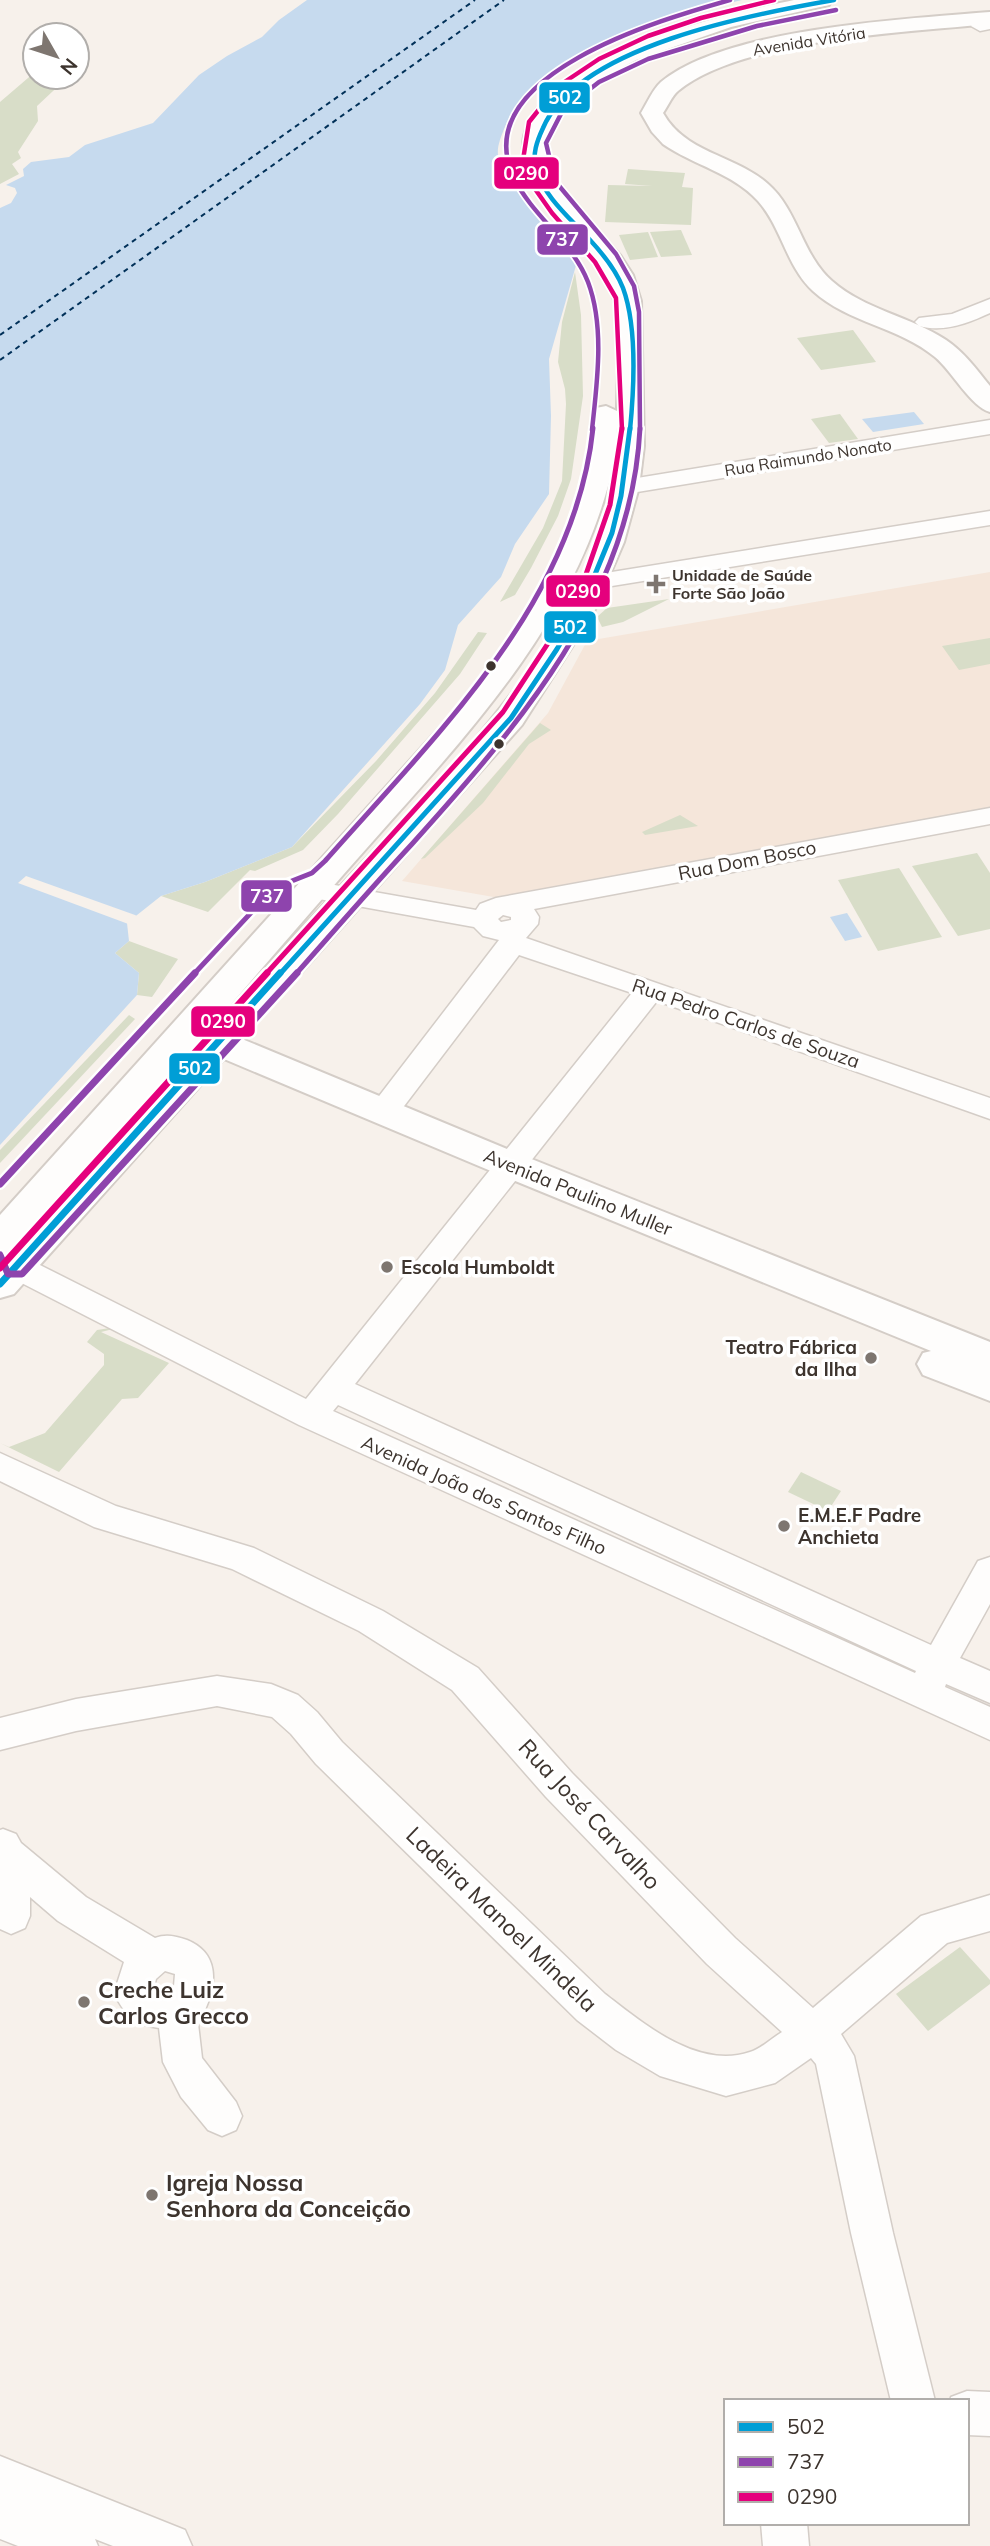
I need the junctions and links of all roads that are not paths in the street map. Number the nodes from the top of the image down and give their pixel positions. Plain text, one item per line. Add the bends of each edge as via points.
1 (773, 0) edge
2 (822, 1) edge
3 (987, 24) edge
4 (990, 305) edge
5 (951, 335) junction
6 (990, 365) edge
7 (990, 404) edge
8 (990, 427) edge
9 (625, 487) junction
10 (990, 518) edge
11 (594, 582) junction
12 (556, 588) junction
13 (990, 816) edge
14 (990, 836) edge
15 (316, 885) junction
16 (354, 892) junction
17 (504, 923) junction
18 (651, 989) junction
19 (212, 1051) junction
20 (165, 1059) junction
21 (990, 1109) edge
22 (384, 1111) junction
23 (504, 1173) junction
24 (5, 1256) edge
25 (990, 1358) edge
26 (990, 1387) edge
27 (333, 1388) junction
28 (311, 1416) junction
29 (0, 1466) edge
30 (990, 1571) edge
31 (929, 1679) junction
32 (990, 1688) edge
33 (990, 1724) edge
34 (0, 1734) edge
35 (4, 1847) edge
36 (990, 1913) edge
37 (11, 1916) dead end
38 (811, 2035) junction
39 (222, 2116) dead end
40 (913, 2399) edge
41 (969, 2413) edge
42 (990, 2414) edge
43 (0, 2478) edge
44 (0, 2516) edge
45 (784, 2525) edge
46 (163, 2545) edge
47 (75, 2546) edge
48 (786, 2546) edge

1 - 12 main road via 662,31 596,61 548,90 527,114 519,134 517,162 526,182 586,255 598,278 606,335 603,454 595,492
2 - 9 main road via 723,22 657,44 572,87 551,105 539,125 533,159 541,179 613,265 626,291 632,430
3 - 5 main road, Avenida Vitória via 804,46 765,56 700,82 677,107 678,120 687,132 779,183 841,281
3 - 5 main road, Avenida Vitória via 801,39 751,49 682,75 662,89 652,113 665,135 680,146 760,189 823,288 853,307 916,334
4 - 5 street
5 - 6 main road, Avenida Vitória via 978,351
5 - 7 main road, Avenida Vitória via 956,361
8 - 9 street, Rua Raimundo Nonato
9 - 11 main road
10 - 11 street
11 - 12 street
11 - 16 main road via 568,632 510,718
12 - 15 main road via 483,697
13 - 17 street, Rua Dom Bosco
14 - 17 street, Rua Dom Bosco
15 - 16 street, Rua Dom Bosco
15 - 20 main road
16 - 17 street, Rua Dom Bosco
16 - 19 main road
17 - 18 street, Rua Pedro Carlos de Souza
17 - 22 street
18 - 21 street, Rua Pedro Carlos de Souza
18 - 23 street
19 - 20 main road
19 - 22 main road, Avenida Paulino Muller
19 - 23 main road, Avenida Paulino Muller
19 - 24 main road
20 - 24 main road
22 - 23 main road, Avenida Paulino Muller
23 - 25 main road, Avenida Paulino Muller
23 - 26 main road, Avenida Paulino Muller
23 - 27 street
24 - 28 street, Avenida João dos Santos Filho
27 - 28 street
27 - 31 street, Avenida João dos Santos Filho
28 - 31 street, Avenida João dos Santos Filho
29 - 38 street, Rua José Carvalho via 106,1517 242,1558 371,1620 465,1679 569,1795 721,1951
30 - 31 street
31 - 32 street, Avenida João dos Santos Filho
31 - 33 street, Avenida João dos Santos Filho
34 - 38 street, Ladeira Manoel Mindela via 76,1715 217,1691 271,1699 304,1723 531,1950 630,2037 674,2063 726,2077 761,2069
35 - 37 street
35 - 39 street via 72,1909 151,1957 136,1972 134,1993 147,2008 176,2009 183,2062
36 - 38 street, Ladeira Manoel Mindela via 935,1929
38 - 40 street, Rua José Carvalho via 834,2056
41 - 42 street
43 - 46 street
44 - 47 street
45 - 48 street

